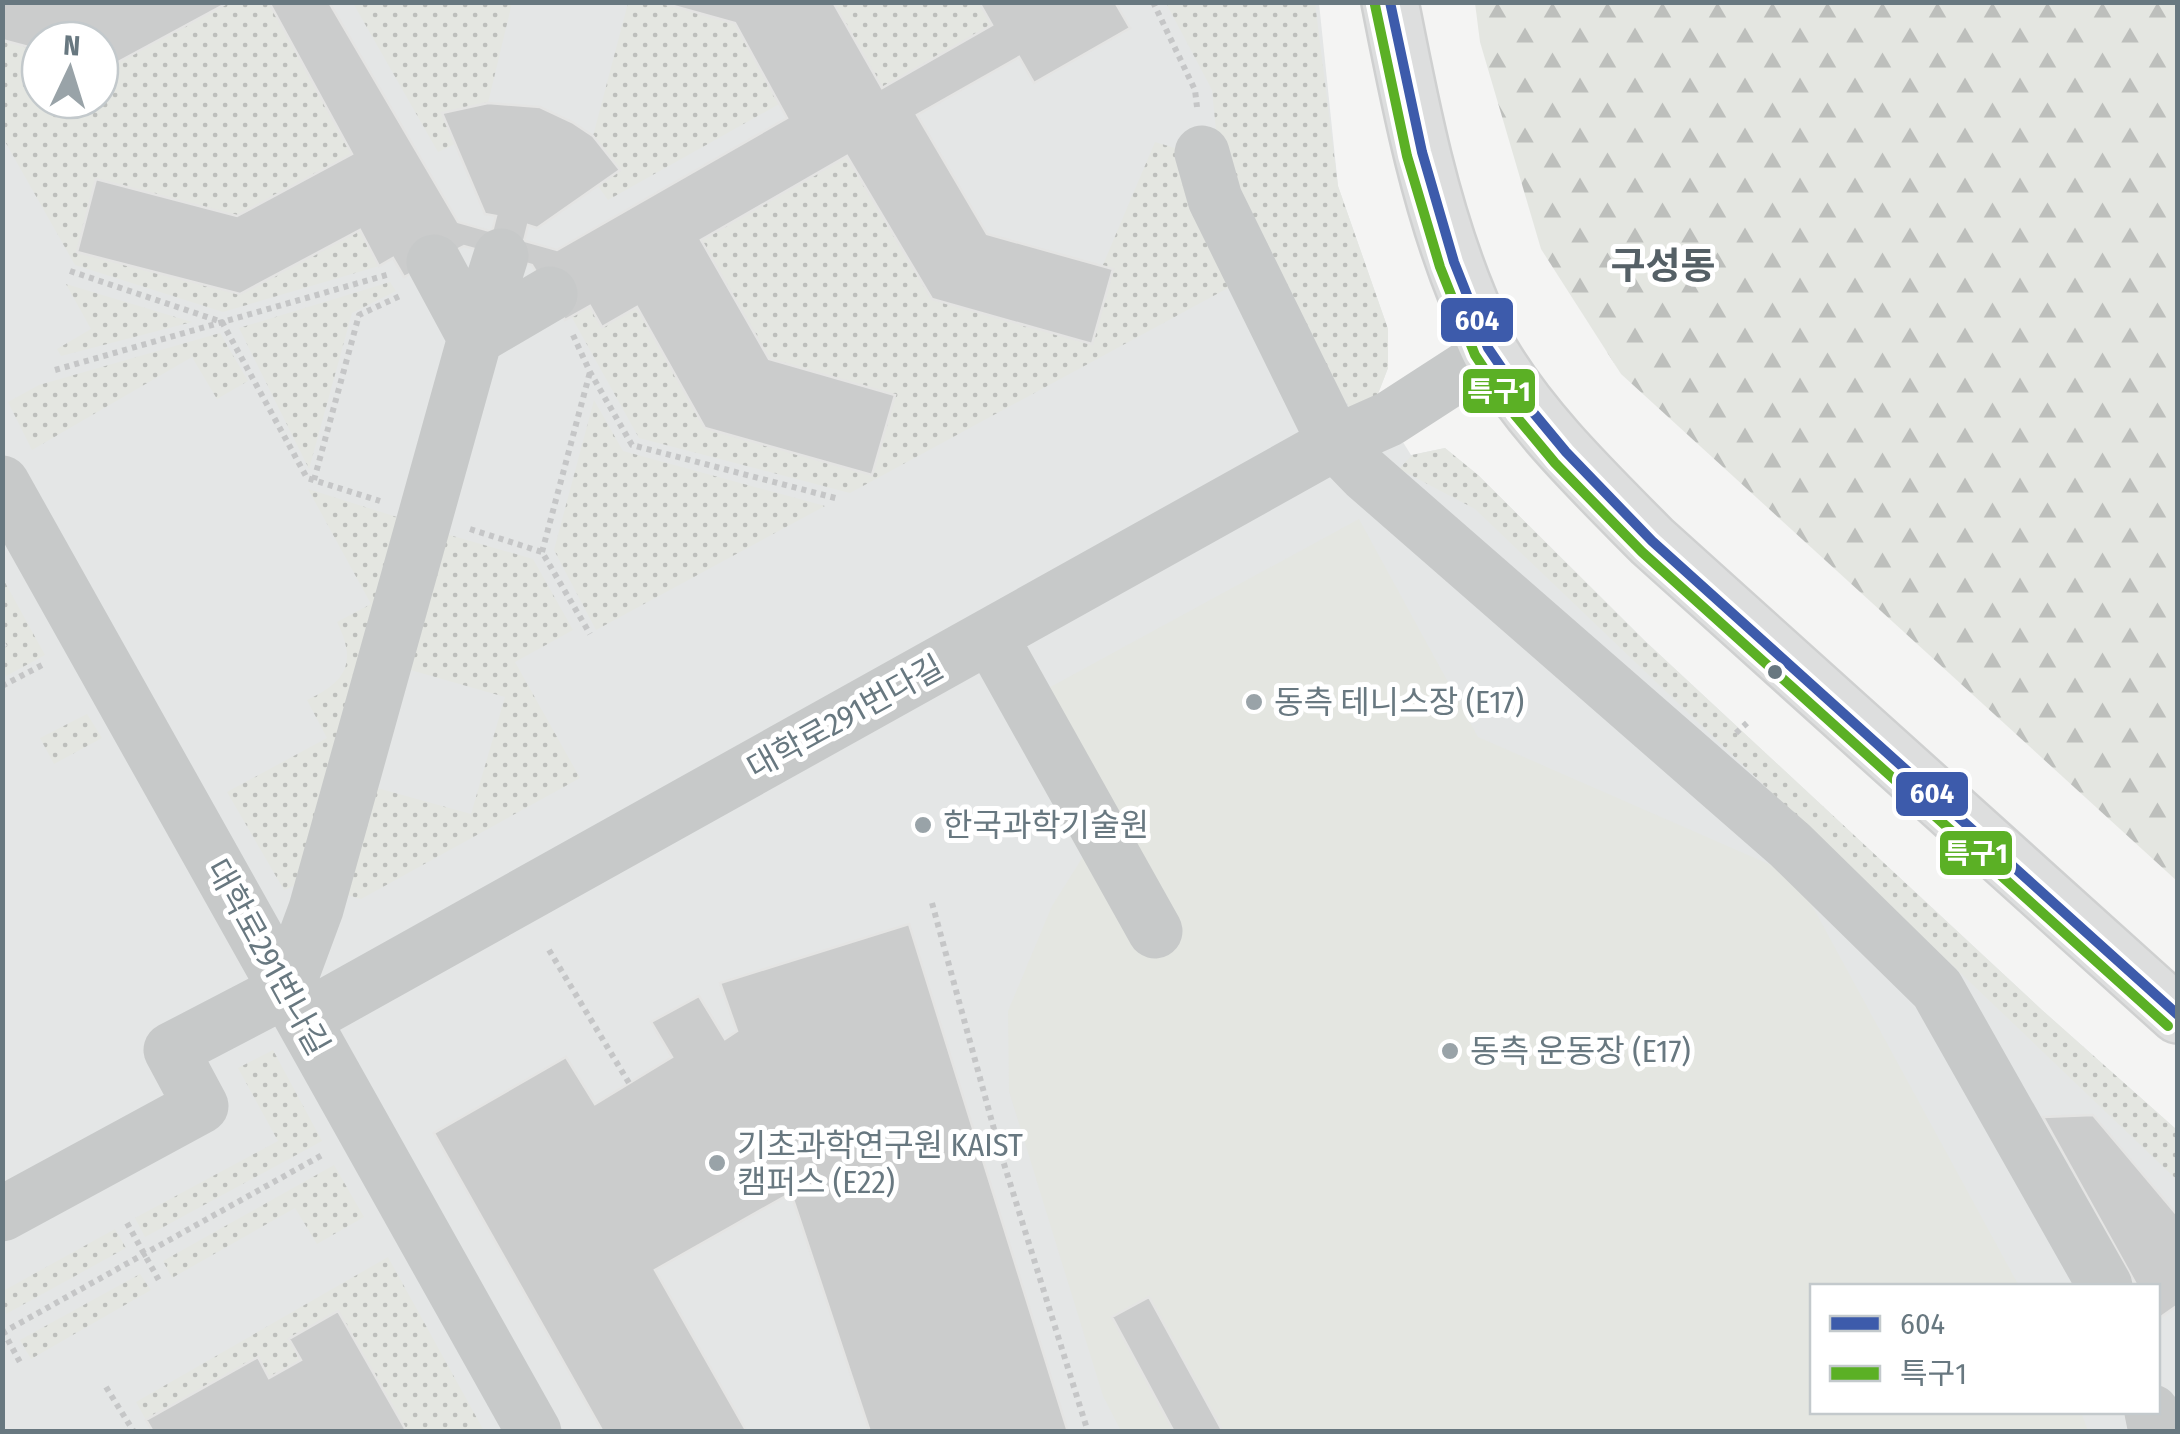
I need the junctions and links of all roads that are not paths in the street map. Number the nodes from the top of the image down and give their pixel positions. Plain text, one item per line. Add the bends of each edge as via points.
1 (1390, 2) edge
2 (1202, 152) road end
3 (502, 256) dead end
4 (434, 262) dead end
5 (559, 309) road end
6 (475, 338) junction
7 (1492, 354) junction
8 (1335, 444) junction
9 (2, 483) edge
10 (990, 636) junction
11 (1155, 931) dead end
12 (294, 1004) junction
13 (2178, 1016) edge
14 (2, 1214) edge
15 (2104, 1284) edge
16 (534, 1432) edge

1 - 7 main road via 1422,165
2 - 8 street via 1215,199
3 - 6 street
4 - 6 street
5 - 6 street
6 - 12 street
7 - 8 street, 대학로291번다길 via 1389,419
7 - 13 main road via 1577,466 1652,541
8 - 10 street, 대학로291번다길
8 - 15 street via 1790,846 1938,989
9 - 12 street, 대학로291번나길
10 - 11 street
10 - 12 street, 대학로291번다길
12 - 14 street, 대학로291번다길 via 171,1050 201,1106
12 - 16 street, 대학로291번나길

